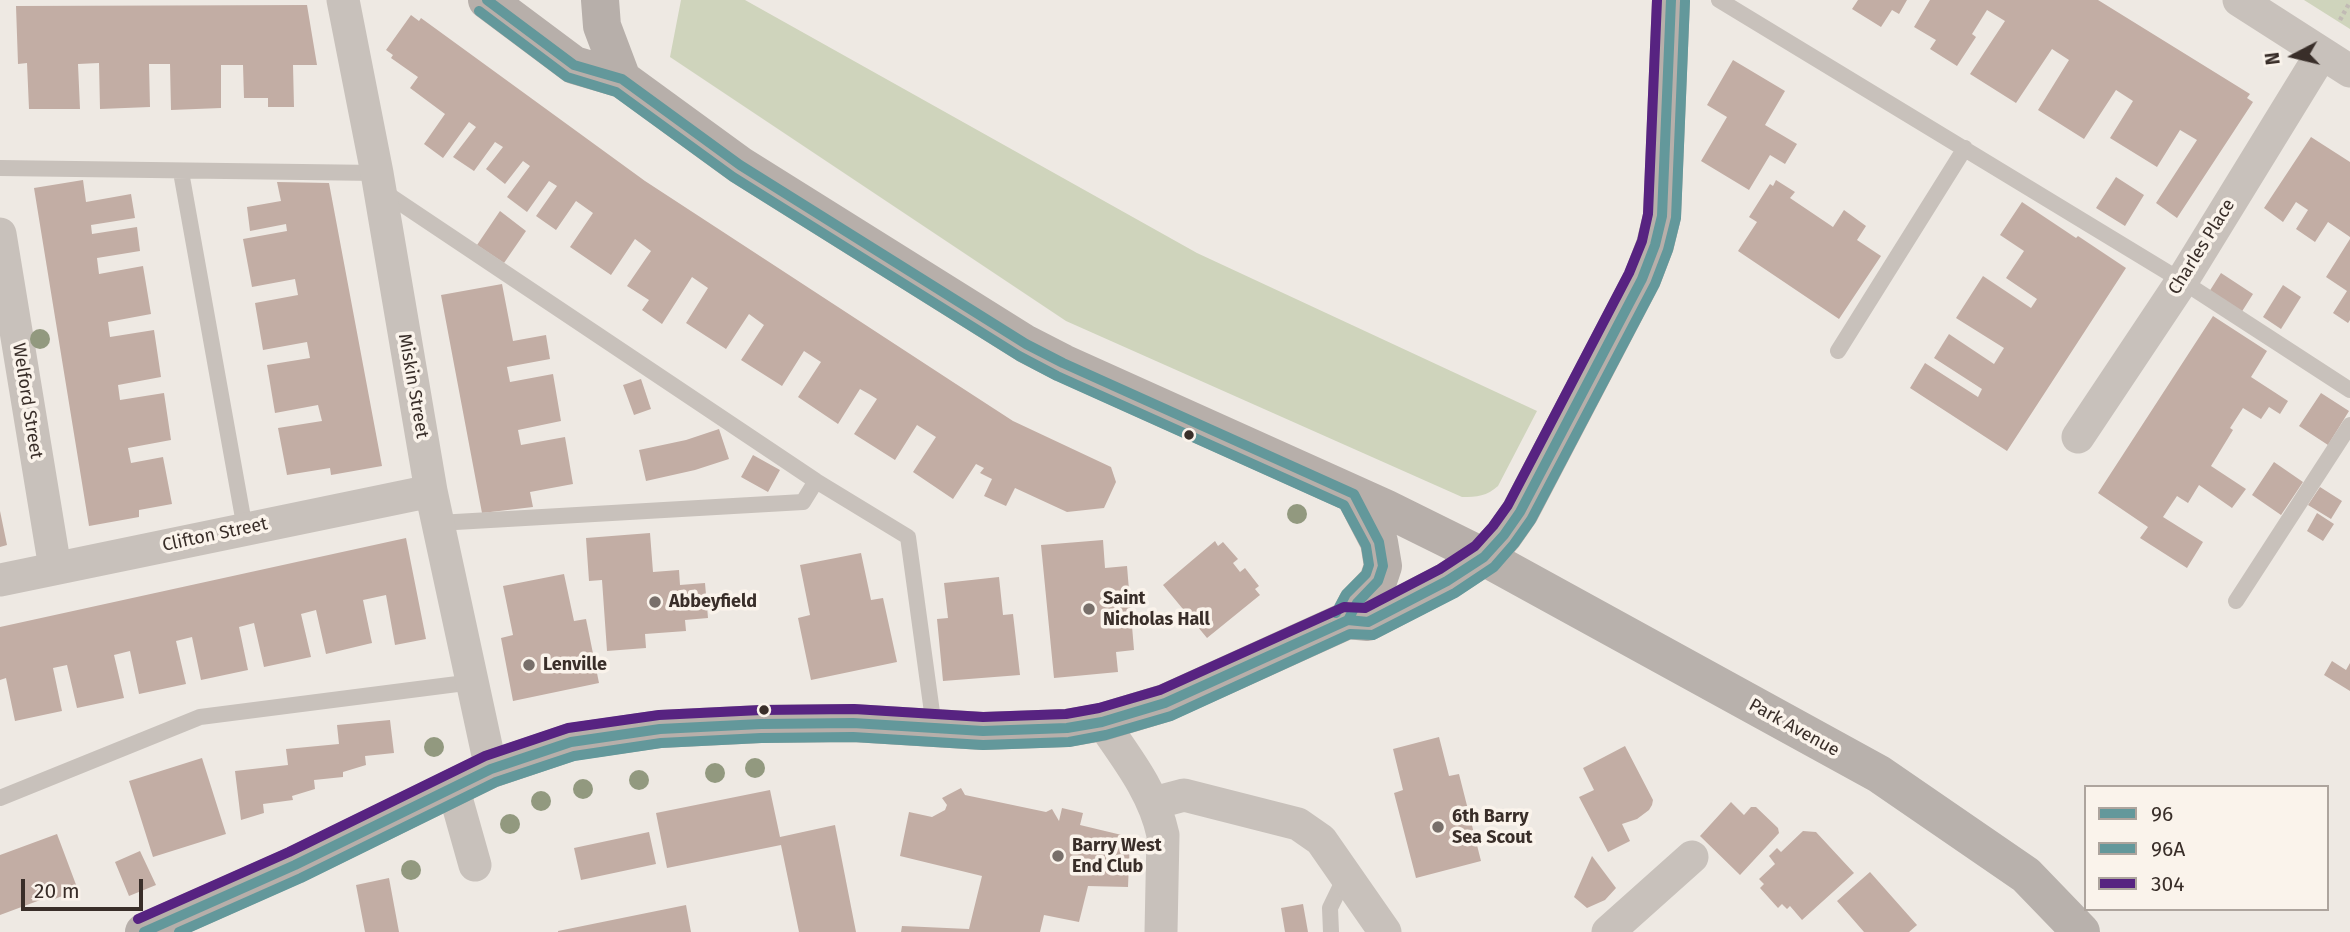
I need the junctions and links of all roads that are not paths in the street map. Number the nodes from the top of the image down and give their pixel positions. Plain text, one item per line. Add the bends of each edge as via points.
1 (343, 0) edge
2 (487, 0) edge
3 (600, 0) edge
4 (1671, 0) edge
5 (1719, 0) edge
6 (2239, 0) edge
7 (2322, 53) junction
8 (2350, 71) edge
9 (622, 79) junction
10 (1965, 148) junction
11 (0, 168) edge
12 (181, 172) junction
13 (378, 180) junction
14 (0, 234) edge
15 (2182, 281) junction
16 (1838, 351) dead end
17 (2350, 390) edge
18 (2350, 425) edge
19 (2078, 437) dead end
20 (816, 481) junction
21 (431, 491) junction
22 (1354, 494) junction
23 (438, 523) junction
24 (246, 529) junction
25 (1484, 557) junction
26 (55, 568) junction
27 (0, 580) edge
28 (2236, 601) dead end
29 (1348, 620) junction
30 (473, 682) junction
31 (1102, 722) junction
32 (934, 727) junction
33 (491, 769) junction
34 (453, 787) junction
35 (0, 798) edge
36 (1154, 803) junction
37 (1692, 857) dead end
38 (475, 865) dead end
39 (1346, 875) junction
40 (182, 924) edge
41 (144, 932) edge
42 (1161, 932) edge
43 (1331, 932) edge
44 (1385, 932) edge
45 (1608, 932) edge
46 (2081, 932) edge

1 - 13 street, Miskin Street
2 - 9 main road via 574,65
3 - 9 main road via 602,26
4 - 25 main road via 1662,216 1655,245 1642,279 1520,512
5 - 10 lane
6 - 7 street
7 - 8 street
7 - 15 street, Charles Place
9 - 22 main road via 740,165 1026,344
10 - 15 lane
10 - 16 lane
11 - 12 lane
12 - 13 lane
12 - 24 lane
13 - 20 lane
13 - 21 street, Miskin Street
14 - 26 street, Welford Street
15 - 17 lane
15 - 19 street, Charles Place
18 - 28 lane
20 - 23 lane via 803,502
20 - 32 lane via 908,537
21 - 23 street, Miskin Street
21 - 24 street, Clifton Street
22 - 25 main road
22 - 29 main road via 1379,542 1384,566
23 - 30 street, Miskin Street
24 - 26 street, Clifton Street
25 - 29 main road via 1368,622
25 - 46 street, Park Avenue via 1879,774 2026,875
26 - 27 street, Clifton Street
29 - 31 main road via 1165,704
30 - 33 street, Miskin Street
30 - 35 lane via 200,717
31 - 32 main road via 1021,731
31 - 36 street
32 - 33 main road via 806,723 660,729 571,742
33 - 34 main road
34 - 38 street
34 - 40 main road
36 - 39 street via 1184,795 1298,824 1321,840
36 - 42 street via 1163,835
37 - 45 street
39 - 43 lane via 1330,908
39 - 44 street
40 - 41 main road

